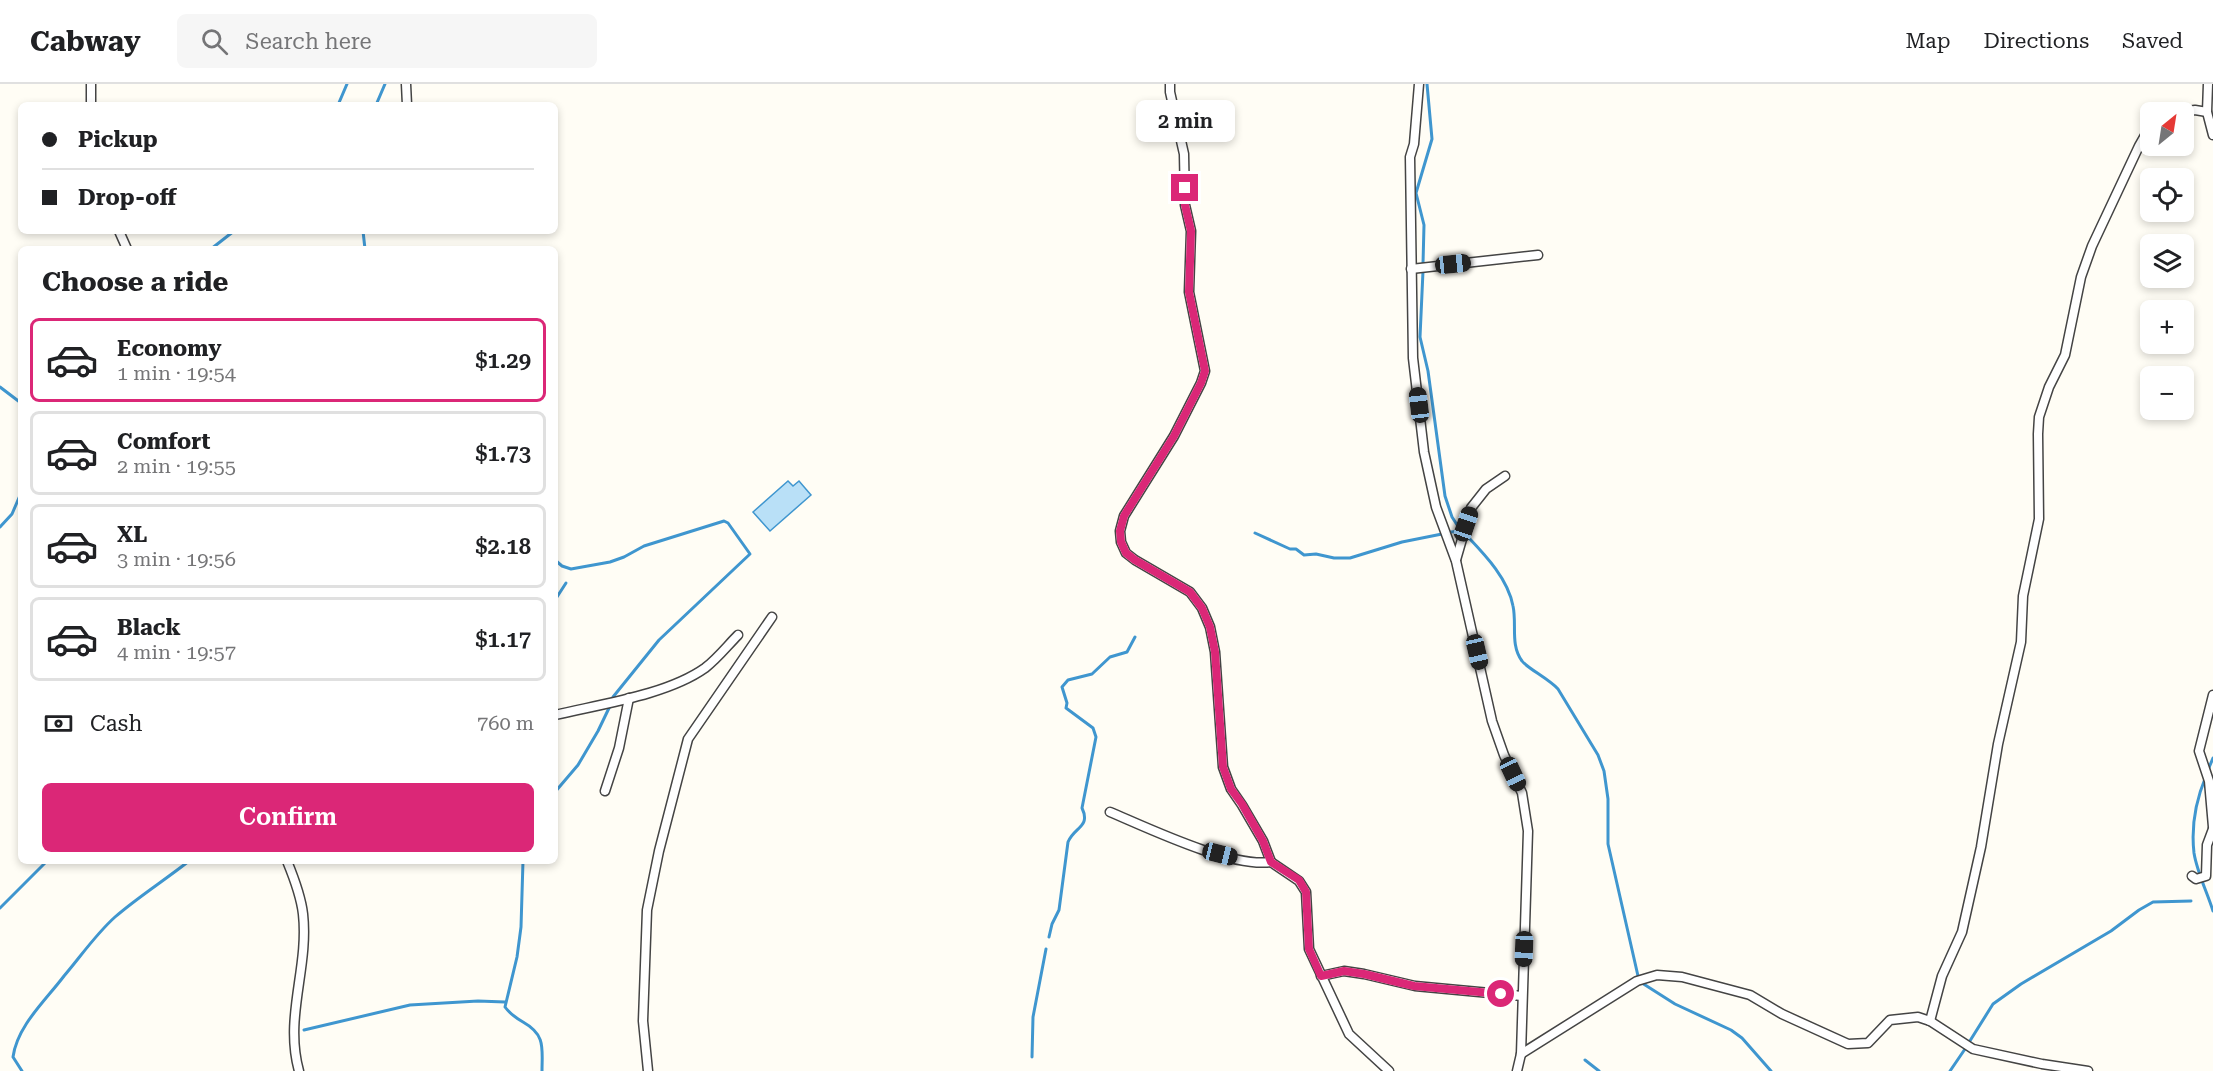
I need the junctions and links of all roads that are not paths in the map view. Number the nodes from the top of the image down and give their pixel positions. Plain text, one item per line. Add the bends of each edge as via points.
1 (92, 84) edge
2 (406, 84) edge
3 (1170, 84) edge
4 (1419, 84) edge
5 (2208, 84) edge
6 (91, 102) edge
7 (407, 102) edge
8 (2194, 111) edge
9 (2206, 112) junction
10 (2213, 135) edge
11 (2140, 144) edge
12 (1538, 255) dead end
13 (1411, 269) junction
14 (1506, 476) dead end
15 (1456, 561) junction
16 (772, 617) dead end
17 (738, 635) dead end
18 (2213, 695) edge
19 (629, 698) junction
20 (558, 714) edge
21 (605, 791) dead end
22 (1110, 812) dead end
23 (2213, 828) edge
24 (1271, 862) junction
25 (288, 864) edge
26 (2192, 876) dead end
27 (1321, 976) junction
28 (1522, 996) junction
29 (1930, 1021) junction
30 (1521, 1054) junction
31 (299, 1071) edge
32 (648, 1071) edge
33 (1389, 1071) edge
34 (1517, 1071) edge
35 (2088, 1071) edge

1 - 6 street
2 - 7 street
3 - 24 street via 1184,154 1185,205 1191,231 1189,292 1205,371 1174,436 1124,516 1121,542 1126,553 1190,592 1202,608 1215,652 1223,767
4 - 13 street via 1410,157
5 - 9 street
8 - 9 street
9 - 10 street
11 - 29 street via 2092,246 2081,277 2065,355 2039,417 2039,519 2023,596 2021,642 1962,932 1942,976
12 - 13 street
13 - 15 street via 1413,358 1424,452 1436,507
14 - 15 street via 1486,489 1472,508
15 - 28 street via 1492,721 1522,793 1528,831
16 - 32 street via 688,738 647,910 643,1021
17 - 19 street via 707,667 666,687
18 - 23 street via 2199,751 2209,781
19 - 20 street
19 - 21 street
22 - 24 street via 1220,854 1259,864
23 - 26 street via 2207,846 2206,876
24 - 27 street via 1299,880 1306,892 1309,949
25 - 31 street via 303,913 293,1029
27 - 28 street via 1344,971 1414,986
27 - 33 street via 1349,1034
28 - 30 street
29 - 30 street via 1918,1017 1890,1020 1868,1043 1848,1044 1750,995 1682,977 1657,975 1637,981
29 - 35 street via 1973,1049
30 - 34 street

